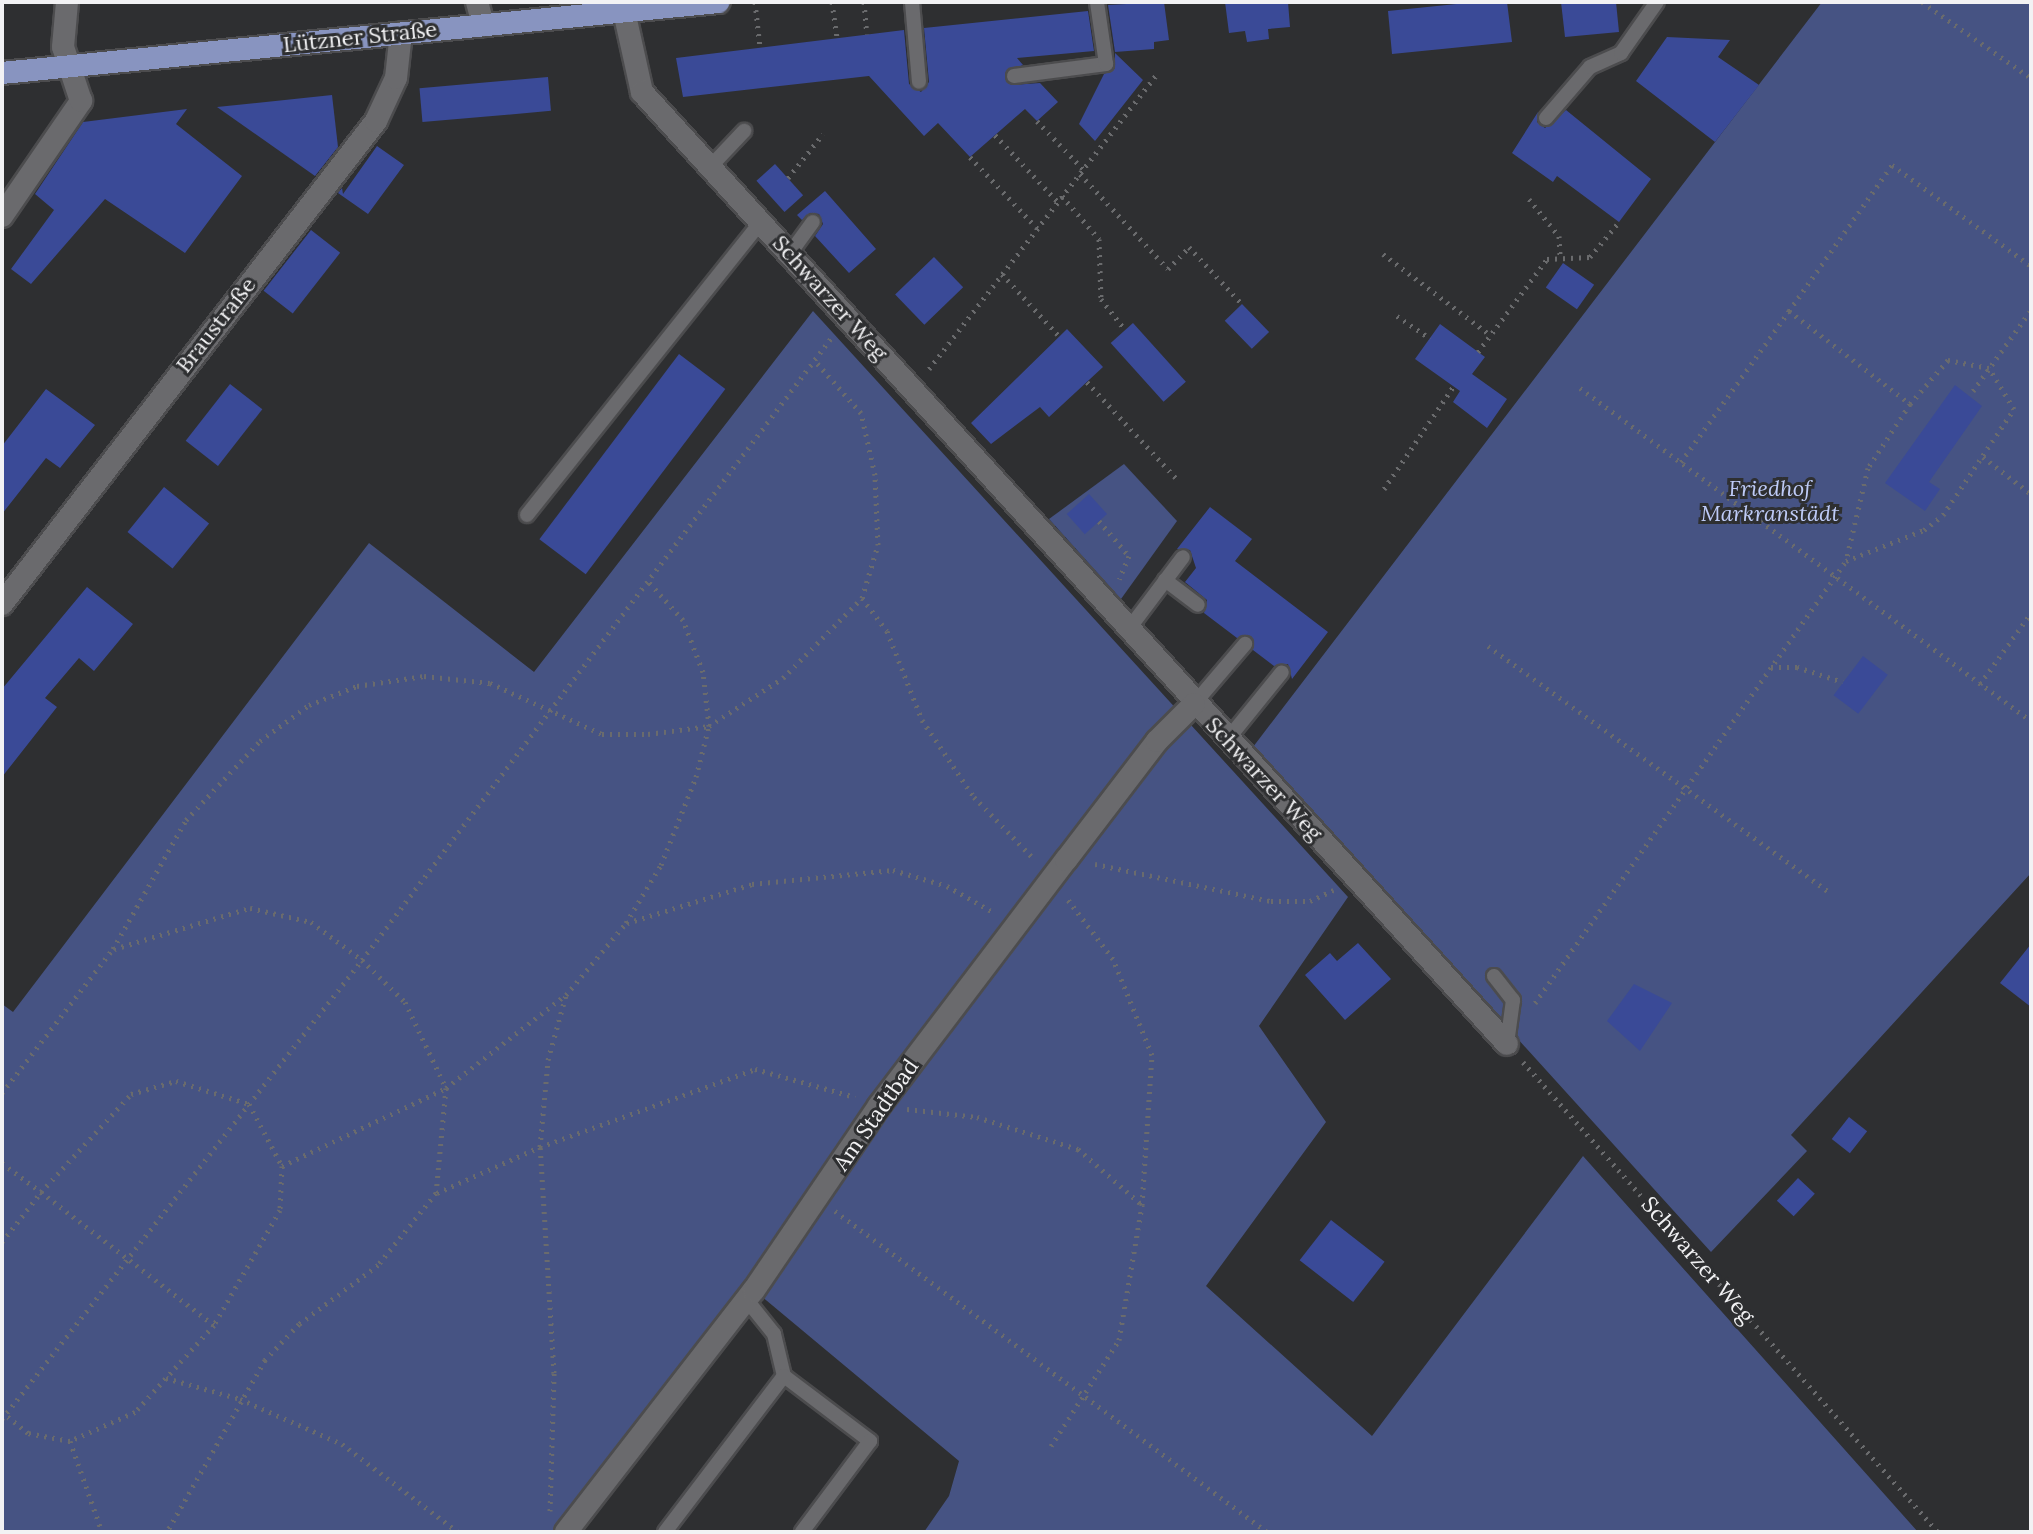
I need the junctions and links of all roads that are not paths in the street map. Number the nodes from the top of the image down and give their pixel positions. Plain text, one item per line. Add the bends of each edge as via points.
1 (67, 2) edge
2 (477, 2) edge
3 (718, 2) edge
4 (912, 2) edge
5 (1097, 2) edge
6 (1657, 2) edge
7 (624, 11) junction
8 (483, 25) junction
9 (401, 33) junction
10 (71, 68) junction
11 (2, 73) edge
12 (1014, 76) dead end
13 (919, 82) dead end
14 (1546, 118) dead end
15 (744, 131) dead end
16 (710, 167) junction
17 (2, 216) edge
18 (761, 222) junction
19 (813, 222) dead end
20 (791, 252) junction
21 (527, 515) dead end
22 (1183, 557) dead end
23 (1165, 580) junction
24 (2, 604) edge
25 (1198, 605) dead end
26 (1128, 630) junction
27 (1245, 644) dead end
28 (1282, 672) dead end
29 (1194, 704) junction
30 (1227, 740) junction
31 (1494, 976) dead end
32 (1507, 1044) joint
33 (746, 1299) junction
34 (784, 1376) junction
35 (558, 1524) edge
36 (665, 1532) edge
37 (802, 1532) edge

1 - 10 street via 63,47
2 - 8 street
3 - 7 main road, Lützner Straße
4 - 13 lane
5 - 12 lane via 1106,64
6 - 14 lane via 1621,53 1590,67
7 - 8 main road, Lützner Straße
7 - 16 street, Schwarzer Weg via 642,92
8 - 9 main road, Lützner Straße
9 - 10 main road, Lützner Straße
9 - 24 street, Braustraße via 396,78 376,121
10 - 11 main road, Lützner Straße
10 - 17 street via 81,101
15 - 16 lane
16 - 18 street, Schwarzer Weg
18 - 20 street, Schwarzer Weg
18 - 21 lane
19 - 20 lane
20 - 26 street, Schwarzer Weg
22 - 23 lane
23 - 25 lane
23 - 26 lane
26 - 29 street, Schwarzer Weg
27 - 29 lane
28 - 30 lane
29 - 30 street, Schwarzer Weg
29 - 33 street, Am Stadtbad via 1157,741 879,1106
30 - 32 street, Schwarzer Weg
31 - 32 lane via 1513,1000
33 - 34 lane via 774,1334
33 - 35 street, Am Stadtbad
34 - 36 lane
34 - 37 lane via 870,1441

